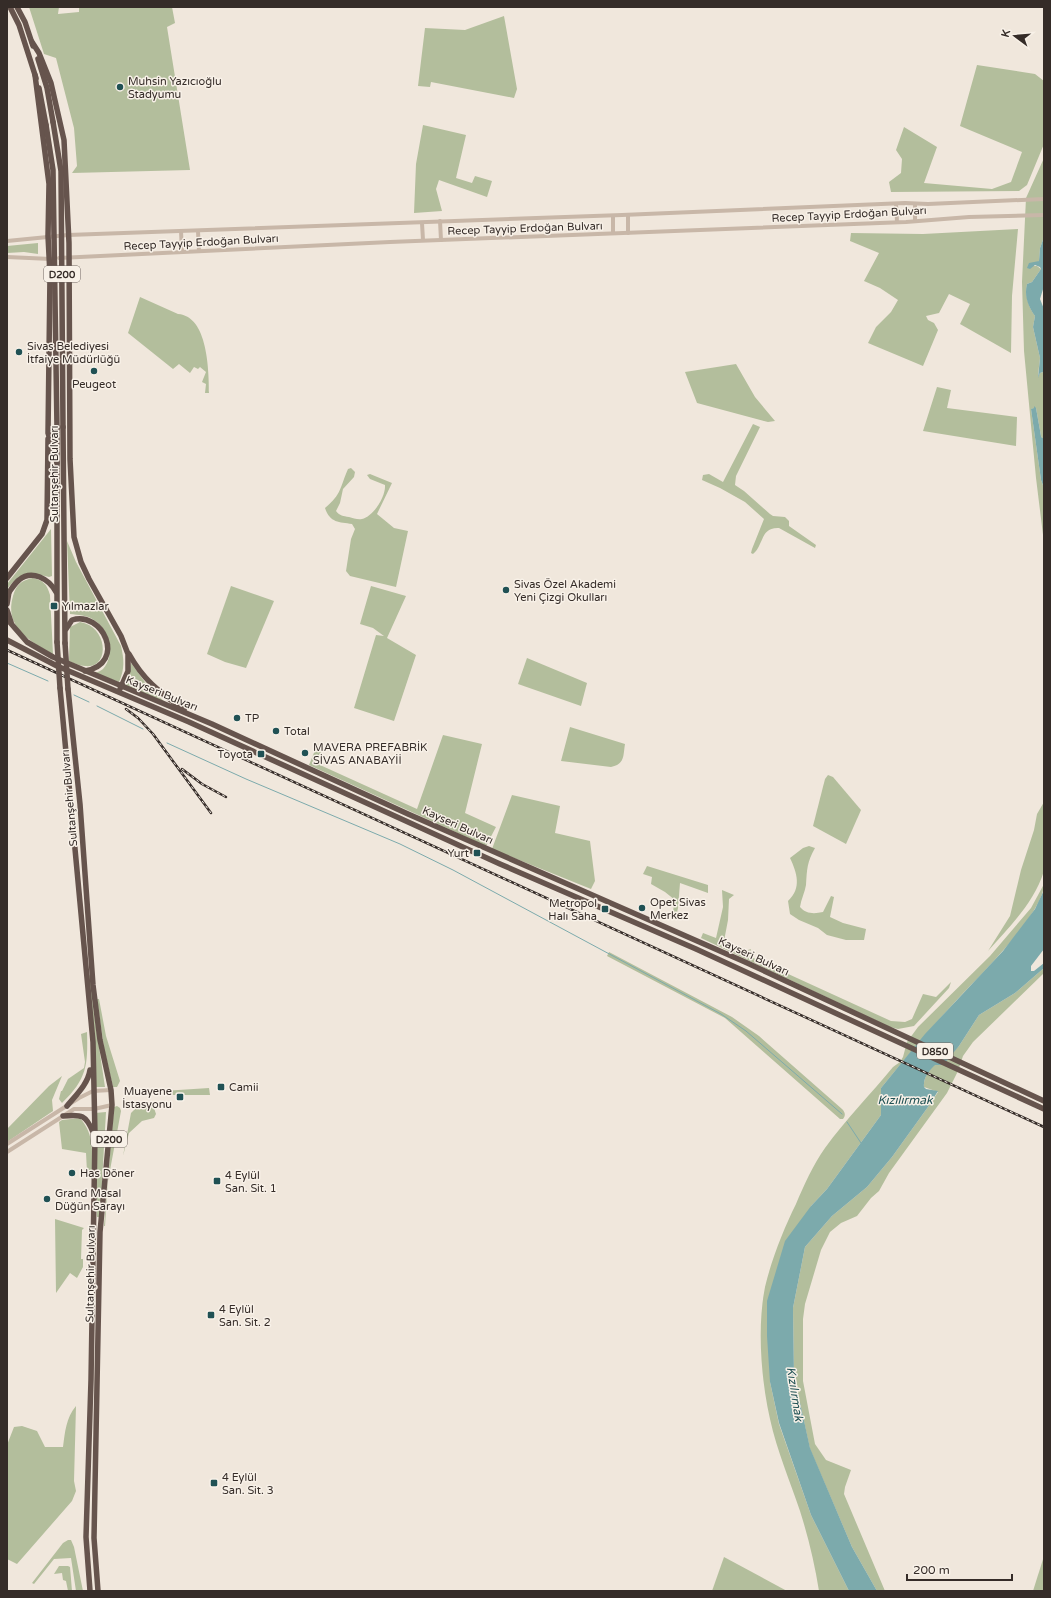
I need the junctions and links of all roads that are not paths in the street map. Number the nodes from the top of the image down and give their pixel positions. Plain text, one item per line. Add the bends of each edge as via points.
1 (10, 7) edge
2 (17, 7) edge
3 (32, 42) junction
4 (34, 74) junction
5 (1044, 199) edge
6 (896, 204) junction
7 (915, 204) junction
8 (628, 215) junction
9 (1044, 215) edge
10 (613, 216) junction
11 (915, 220) junction
12 (440, 221) junction
13 (422, 222) junction
14 (897, 222) junction
15 (181, 231) junction
16 (198, 231) junction
17 (613, 233) junction
18 (628, 233) junction
19 (68, 235) junction
20 (48, 236) junction
21 (423, 240) junction
22 (441, 240) junction
23 (7, 241) edge
24 (199, 251) junction
25 (182, 252) junction
26 (7, 257) edge
27 (69, 257) junction
28 (48, 259) junction
29 (48, 433) junction
30 (70, 459) junction
31 (57, 463) junction
32 (64, 550) junction
33 (7, 578) edge
34 (8, 593) edge
35 (57, 594) junction
36 (7, 604) edge
37 (7, 610) edge
38 (7, 619) edge
39 (12, 624) junction
40 (65, 631) junction
41 (7, 640) edge
42 (126, 649) junction
43 (84, 671) junction
44 (119, 689) junction
45 (192, 716) junction
46 (93, 1057) junction
47 (111, 1090) junction
48 (93, 1091) junction
49 (1044, 1101) edge
50 (112, 1104) junction
51 (67, 1106) junction
52 (94, 1109) junction
53 (1044, 1109) edge
54 (63, 1116) junction
55 (95, 1135) junction
56 (7, 1144) edge
57 (7, 1152) edge
58 (90, 1591) edge
59 (98, 1591) edge

1 - 4 highway, Sultanşehir Bulvarı / D200 via 19,25
2 - 3 highway, Sultanşehir Bulvarı / D200
3 - 19 highway via 51,83 64,140
3 - 32 highway, Sultanşehir Bulvarı / D200, bridge via 47,88 61,171
4 - 20 highway via 49,184
4 - 31 highway, Sultanşehir Bulvarı / D200, bridge via 40,90 53,170
5 - 7 street, Recep Tayyip Erdoğan Bulvarı
6 - 7 street, Recep Tayyip Erdoğan Bulvarı
6 - 8 street, Recep Tayyip Erdoğan Bulvarı
6 - 14 street
7 - 11 street
8 - 10 street, Recep Tayyip Erdoğan Bulvarı
8 - 18 street
9 - 11 street, Recep Tayyip Erdoğan Bulvarı
10 - 12 street, Recep Tayyip Erdoğan Bulvarı
10 - 17 street
11 - 14 street, Recep Tayyip Erdoğan Bulvarı
12 - 13 street, Recep Tayyip Erdoğan Bulvarı
12 - 22 street
13 - 16 street, Recep Tayyip Erdoğan Bulvarı
13 - 21 street
14 - 18 street, Recep Tayyip Erdoğan Bulvarı
15 - 16 street, Recep Tayyip Erdoğan Bulvarı
15 - 19 street, Recep Tayyip Erdoğan Bulvarı
15 - 25 street
16 - 24 street
17 - 18 street, Recep Tayyip Erdoğan Bulvarı
17 - 22 street, Recep Tayyip Erdoğan Bulvarı
19 - 20 street, Recep Tayyip Erdoğan Bulvarı
19 - 27 highway
20 - 23 street, Recep Tayyip Erdoğan Bulvarı
20 - 28 highway
21 - 22 street, Recep Tayyip Erdoğan Bulvarı
21 - 24 street, Recep Tayyip Erdoğan Bulvarı
24 - 25 street, Recep Tayyip Erdoğan Bulvarı
25 - 27 street, Recep Tayyip Erdoğan Bulvarı
26 - 28 street, Recep Tayyip Erdoğan Bulvarı
27 - 28 street, Recep Tayyip Erdoğan Bulvarı
27 - 30 highway
28 - 29 highway
29 - 31 highway
29 - 33 highway via 47,520 42,534
30 - 32 highway
30 - 42 highway via 74,537 78,555
31 - 35 highway, Sultanşehir Bulvarı / D200
32 - 40 highway, Sultanşehir Bulvarı / D200
34 - 35 highway via 19,580 25,576 33,576 47,580
34 - 36 highway
35 - 46 highway, Sultanşehir Bulvarı / D200, bridge via 60,688
37 - 39 highway
38 - 39 highway
39 - 43 highway, Kayseri Bulvarı via 23,639 36,648
40 - 43 highway via 72,620 84,619 96,624 106,638 108,649 102,664
40 - 47 highway, Sultanşehir Bulvarı / D200, bridge via 93,985 100,1040
41 - 44 highway, Kayseri Bulvarı via 51,663
42 - 44 highway via 129,657 128,666
42 - 45 highway via 147,680
43 - 44 highway, Kayseri Bulvarı
44 - 45 highway, Kayseri Bulvarı
44 - 53 highway, Kayseri Bulvarı / D850 via 470,851 696,949
45 - 49 highway, Kayseri Bulvarı / D850 via 745,962
46 - 48 highway, Sultanşehir Bulvarı / D200
46 - 51 highway via 89,1075 81,1090
47 - 48 street
47 - 50 highway, Sultanşehir Bulvarı / D200
48 - 51 street
48 - 52 highway, Sultanşehir Bulvarı / D200
50 - 52 street
50 - 59 highway, Sultanşehir Bulvarı / D200 via 100,1232 94,1538
51 - 56 street
52 - 54 street via 74,1109
52 - 55 highway, Sultanşehir Bulvarı / D200
54 - 55 highway via 82,1116 88,1121
54 - 57 street
55 - 58 highway, Sultanşehir Bulvarı / D200 via 86,1492

